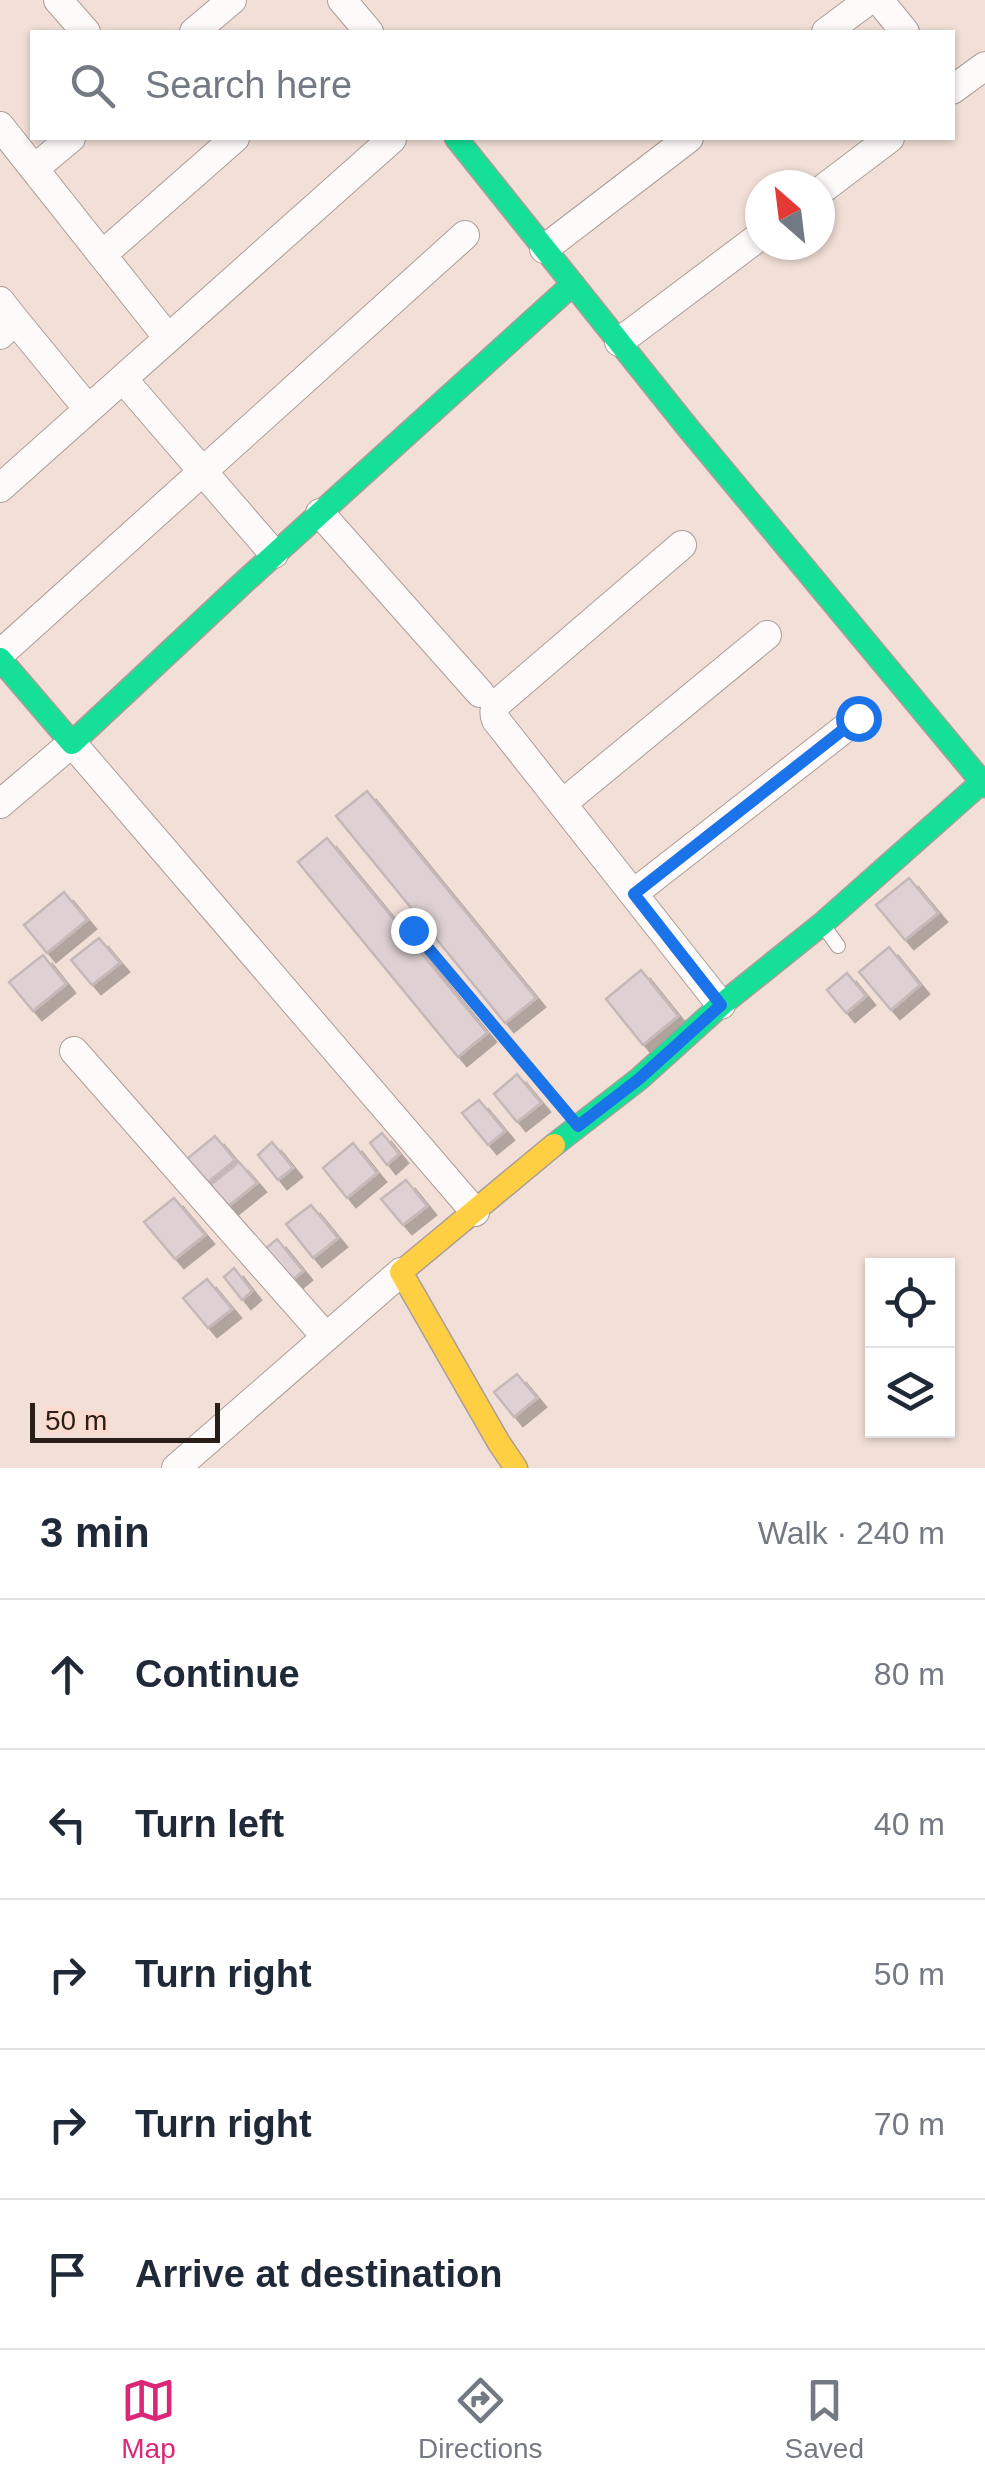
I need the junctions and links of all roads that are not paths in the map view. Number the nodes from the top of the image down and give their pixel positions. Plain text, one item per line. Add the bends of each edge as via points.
1 (58, 0) edge
2 (232, 0) edge
3 (342, 0) edge
4 (869, 0) edge
5 (880, 0) edge
6 (84, 30) edge
7 (196, 30) edge
8 (366, 30) edge
9 (829, 30) edge
10 (903, 30) edge
11 (985, 66) edge
12 (955, 88) edge
13 (0, 126) edge
14 (69, 140) edge
15 (234, 140) edge
16 (391, 140) edge
17 (458, 140) edge
18 (686, 140) edge
19 (887, 140) edge
20 (34, 169) junction
21 (835, 179) edge
22 (465, 235) dead end
23 (745, 247) edge
24 (544, 248) junction
25 (102, 255) junction
26 (573, 284) junction
27 (5, 319) edge
28 (168, 338) junction
29 (619, 342) junction
30 (122, 378) junction
31 (88, 409) junction
32 (203, 471) junction
33 (1, 486) edge
34 (320, 513) junction
35 (682, 545) dead end
36 (274, 554) junction
37 (767, 635) dead end
38 (0, 656) edge
39 (480, 693) dead end
40 (858, 718) dead end
41 (72, 743) junction
42 (984, 784) edge
43 (563, 803) junction
44 (0, 804) edge
45 (634, 894) junction
46 (822, 924) junction
47 (838, 946) dead end
48 (721, 1005) junction
49 (74, 1051) dead end
50 (475, 1212) junction
51 (401, 1272) junction
52 (326, 1336) junction
53 (176, 1468) edge
54 (516, 1468) edge

1 - 6 street
2 - 7 street
3 - 8 street
4 - 9 street
5 - 10 street
11 - 12 street
13 - 20 street
14 - 20 street
15 - 25 street
16 - 28 street
17 - 24 street
18 - 24 street
19 - 21 street
20 - 25 street
22 - 32 street
23 - 29 street
24 - 26 street
25 - 28 street
26 - 29 street
26 - 34 street
27 - 31 street
28 - 30 street
29 - 42 street
30 - 31 street
30 - 32 street
31 - 33 street
32 - 36 street
32 - 38 street
34 - 36 street
34 - 39 street
35 - 43 street via 495,707 496,720
36 - 41 street
37 - 43 street
38 - 41 street
40 - 45 street
41 - 44 street
41 - 50 street
42 - 46 street
43 - 45 street
45 - 48 street
46 - 47 lane
46 - 48 street
48 - 50 street
49 - 52 street
50 - 51 street
51 - 52 street
51 - 54 street
52 - 53 street

